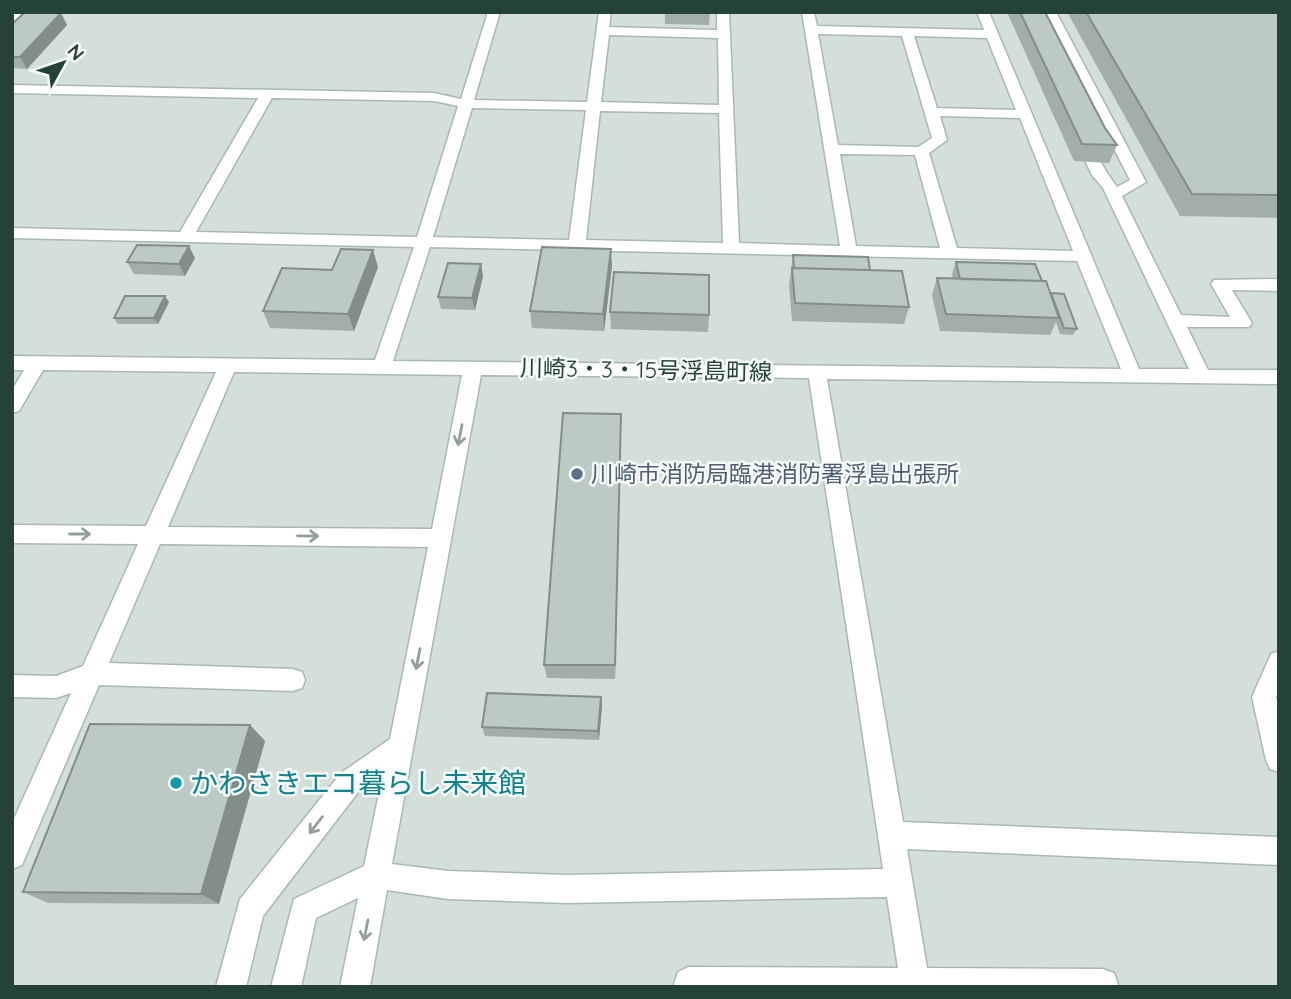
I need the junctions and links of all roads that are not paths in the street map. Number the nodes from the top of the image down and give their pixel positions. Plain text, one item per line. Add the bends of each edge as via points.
1 (20, 12) edge
2 (494, 12) edge
3 (605, 12) edge
4 (723, 12) edge
5 (808, 12) edge
6 (983, 12) edge
7 (1050, 12) edge
8 (12, 20) edge
9 (811, 30) junction
10 (602, 31) junction
11 (907, 33) junction
12 (724, 34) junction
13 (992, 34) junction
14 (12, 89) edge
15 (267, 94) junction
16 (466, 104) junction
17 (594, 107) junction
18 (726, 109) junction
19 (931, 112) junction
20 (1025, 114) junction
21 (1075, 124) edge
22 (832, 149) junction
23 (921, 151) junction
24 (1113, 195) junction
25 (12, 233) edge
26 (186, 236) junction
27 (424, 242) junction
28 (577, 245) junction
29 (731, 248) junction
30 (849, 251) junction
31 (950, 253) junction
32 (1083, 256) junction
33 (1279, 285) edge
34 (1175, 321) junction
35 (12, 363) edge
36 (38, 363) junction
37 (228, 365) junction
38 (382, 367) junction
39 (473, 368) junction
40 (817, 372) junction
41 (1133, 376) junction
42 (1202, 376) junction
43 (1279, 377) edge
44 (12, 406) edge
45 (12, 534) edge
46 (154, 534) junction
47 (440, 538) junction
48 (1279, 662) edge
49 (92, 674) junction
50 (293, 680) dead end
51 (12, 686) edge
52 (401, 746) junction
53 (1279, 760) edge
54 (891, 835) junction
55 (1279, 851) edge
56 (12, 855) edge
57 (377, 874) junction
58 (899, 883) junction
59 (915, 983) junction
60 (231, 987) edge
61 (286, 987) edge
62 (355, 987) edge
63 (688, 987) edge
64 (1104, 987) edge

1 - 8 street
2 - 16 street
3 - 10 street
4 - 12 street
5 - 9 street
6 - 13 street
7 - 24 street via 1138,182
9 - 11 street
9 - 22 street
10 - 12 street
10 - 17 street
11 - 13 street
11 - 19 street
12 - 18 street
13 - 20 street
14 - 15 street
15 - 16 street via 434,97
15 - 26 street
16 - 17 street
16 - 27 street
17 - 18 street
17 - 28 street
18 - 29 street
19 - 20 street
19 - 23 street via 940,140
20 - 32 street
21 - 24 street
22 - 23 street
22 - 30 street
23 - 31 street
24 - 34 street
25 - 26 street
26 - 27 street
27 - 28 street
27 - 38 street
28 - 29 street
29 - 30 street
30 - 31 street
31 - 32 street
32 - 41 street
33 - 34 street via 1220,284 1242,323
34 - 42 street
35 - 36 street, 川崎3・3・15号浮島町線
36 - 37 street, 川崎3・3・15号浮島町線
36 - 44 street
37 - 38 street, 川崎3・3・15号浮島町線
37 - 46 street
38 - 39 street, 川崎3・3・15号浮島町線
39 - 40 street, 川崎3・3・15号浮島町線
39 -> 47 street
40 - 41 street, 川崎3・3・15号浮島町線
40 - 54 street
41 - 42 street, 川崎3・3・15号浮島町線
42 - 43 street, 川崎3・3・15号浮島町線
45 -> 46 street
46 -> 47 street
46 - 49 street
47 -> 52 street
48 - 53 street via 1264,697
49 - 50 street
49 - 51 street via 56,687
49 - 56 street
52 - 57 street
52 -> 60 street via 350,782 250,909
54 - 55 street
54 - 58 street
57 - 58 street via 430,883 587,890
57 - 61 street via 304,909
57 -> 62 street
58 - 59 street
59 - 63 street via 688,982
59 - 64 street

